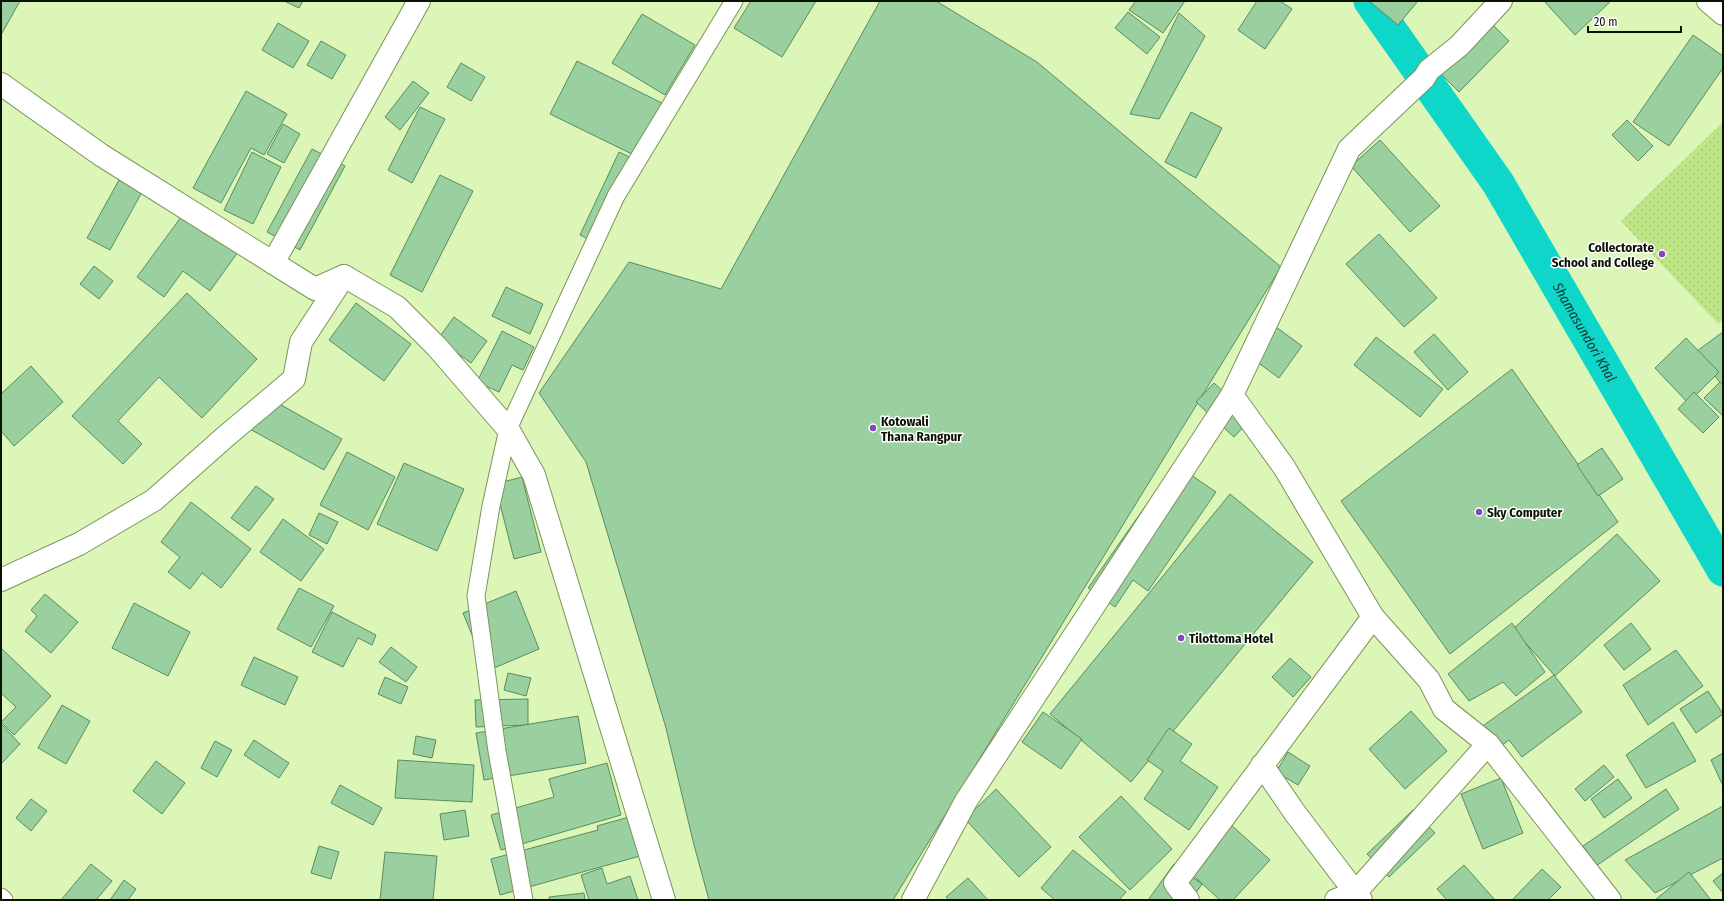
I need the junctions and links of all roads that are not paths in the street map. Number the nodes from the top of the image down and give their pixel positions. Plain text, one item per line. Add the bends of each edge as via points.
1 (419, 1) edge
2 (734, 1) edge
3 (1501, 1) edge
4 (1708, 1) edge
5 (1723, 14) edge
6 (1, 84) edge
7 (273, 263) junction
8 (344, 276) junction
9 (1232, 395) junction
10 (508, 429) junction
11 (1, 580) edge
12 (1372, 617) junction
13 (1488, 744) junction
14 (1262, 765) junction
15 (1, 897) edge
16 (1350, 898) edge
17 (4, 900) edge
18 (524, 900) edge
19 (664, 900) edge
20 (913, 900) edge
21 (1188, 900) edge
22 (1610, 900) edge

1 - 7 street
2 - 10 lane via 616,196
3 - 9 street via 1459,46 1429,70 1424,78 1349,149
4 - 5 street
6 - 7 street via 101,155
7 - 8 street via 315,289
8 - 10 street via 397,307
8 - 11 street via 301,342 294,379 154,500 79,544
9 - 12 street via 1284,467
9 - 20 street via 966,801
10 - 18 lane via 491,506 476,596 497,751
10 - 19 street via 534,475
12 - 13 street via 1429,680 1444,709
12 - 14 street
13 - 16 street
13 - 22 street
14 - 16 street
14 - 21 street via 1175,883
15 - 17 lane

